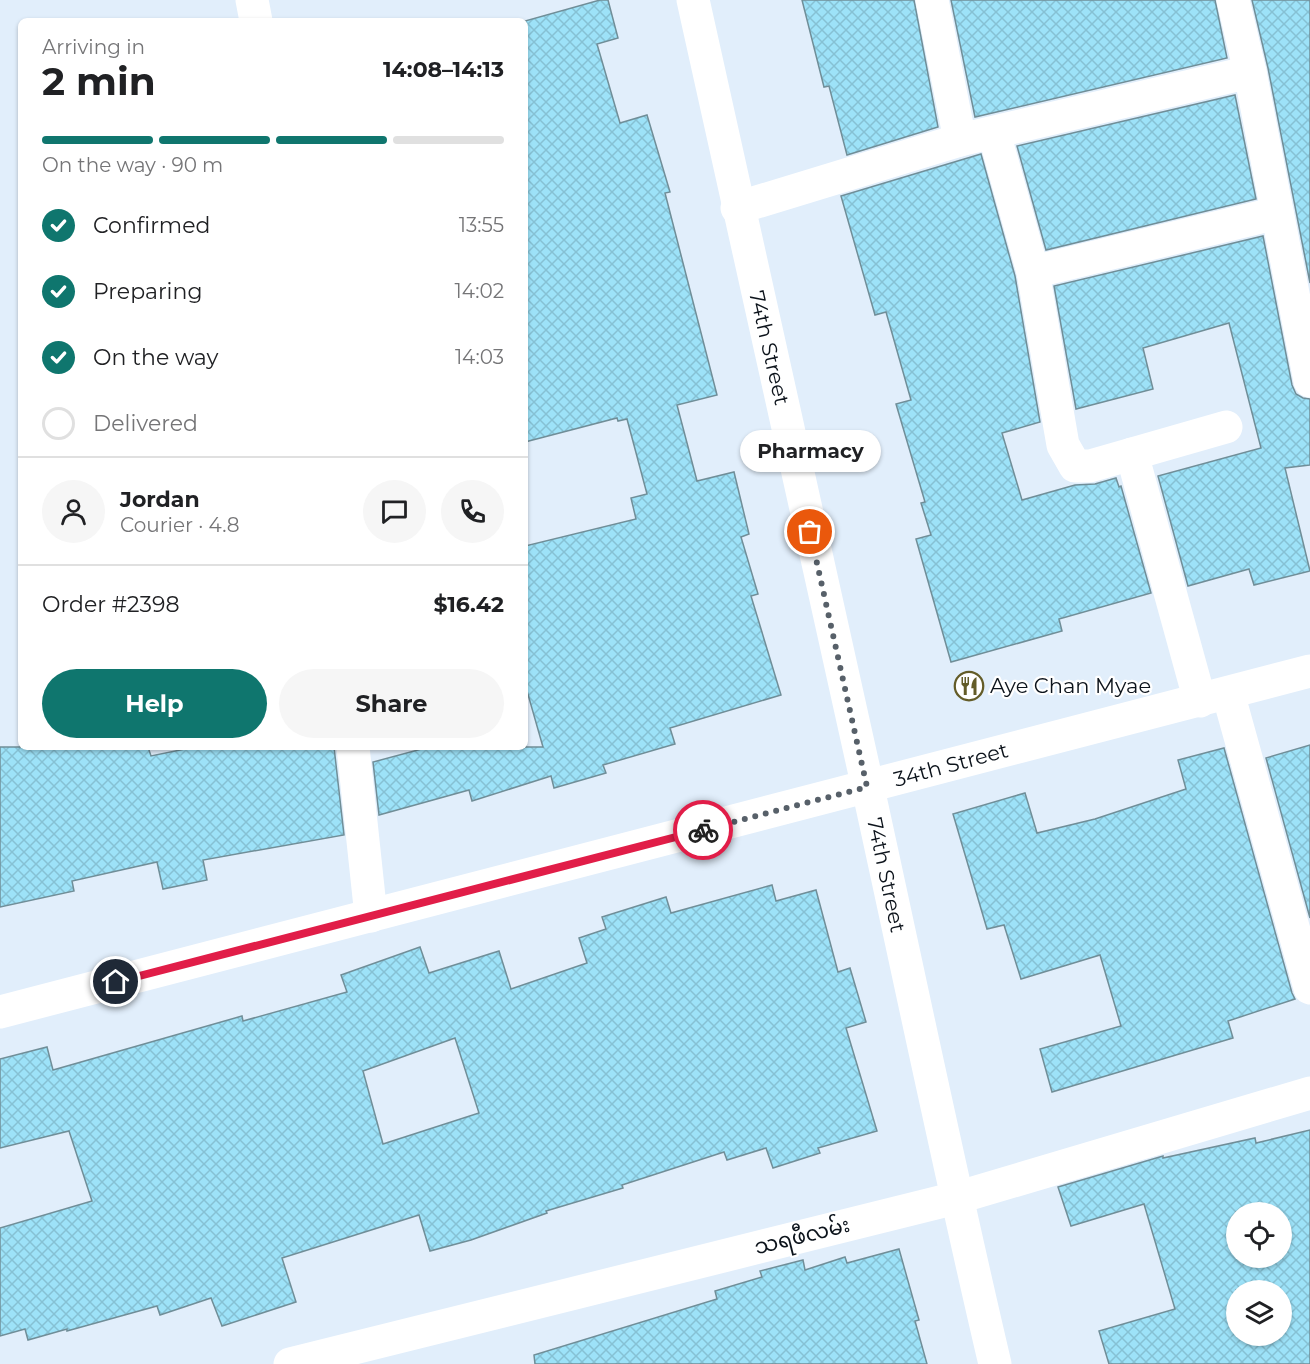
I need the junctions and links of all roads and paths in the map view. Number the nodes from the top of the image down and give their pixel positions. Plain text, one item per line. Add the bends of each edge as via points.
1 (252, 0) edge
2 (693, 0) edge
3 (932, 0) edge
4 (1233, 0) edge
5 (255, 18) edge
6 (1250, 72) junction
7 (994, 133) junction
8 (960, 140) junction
9 (737, 208) junction
10 (1290, 229) edge
11 (1033, 272) junction
12 (1310, 381) edge
13 (1226, 427) dead end
14 (1132, 454) junction
15 (1310, 671) edge
16 (1214, 697) junction
17 (353, 750) edge
18 (867, 787) junction
19 (371, 916) junction
20 (1310, 988) edge
21 (0, 1012) edge
22 (1310, 1093) edge
23 (956, 1198) junction
24 (290, 1364) edge
25 (995, 1364) edge

1 - 5 street
2 - 9 street, 74th Street
3 - 8 street
4 - 6 street
6 - 7 street
6 - 10 street
7 - 8 street
7 - 11 street
8 - 9 street
9 - 18 street, 74th Street
10 - 11 street
10 - 12 street
11 - 14 street via 1063,445 1075,466 1090,466
13 - 14 street
14 - 16 street
15 - 16 street, 34th Street
16 - 18 street, 34th Street
16 - 20 street
17 - 19 street
18 - 19 street, 34th Street
18 - 23 street, 74th Street
19 - 21 street, 34th Street
22 - 23 street, သရဖီလမ်း
23 - 24 street, သရဖီလမ်း
23 - 25 street, 74th Street

